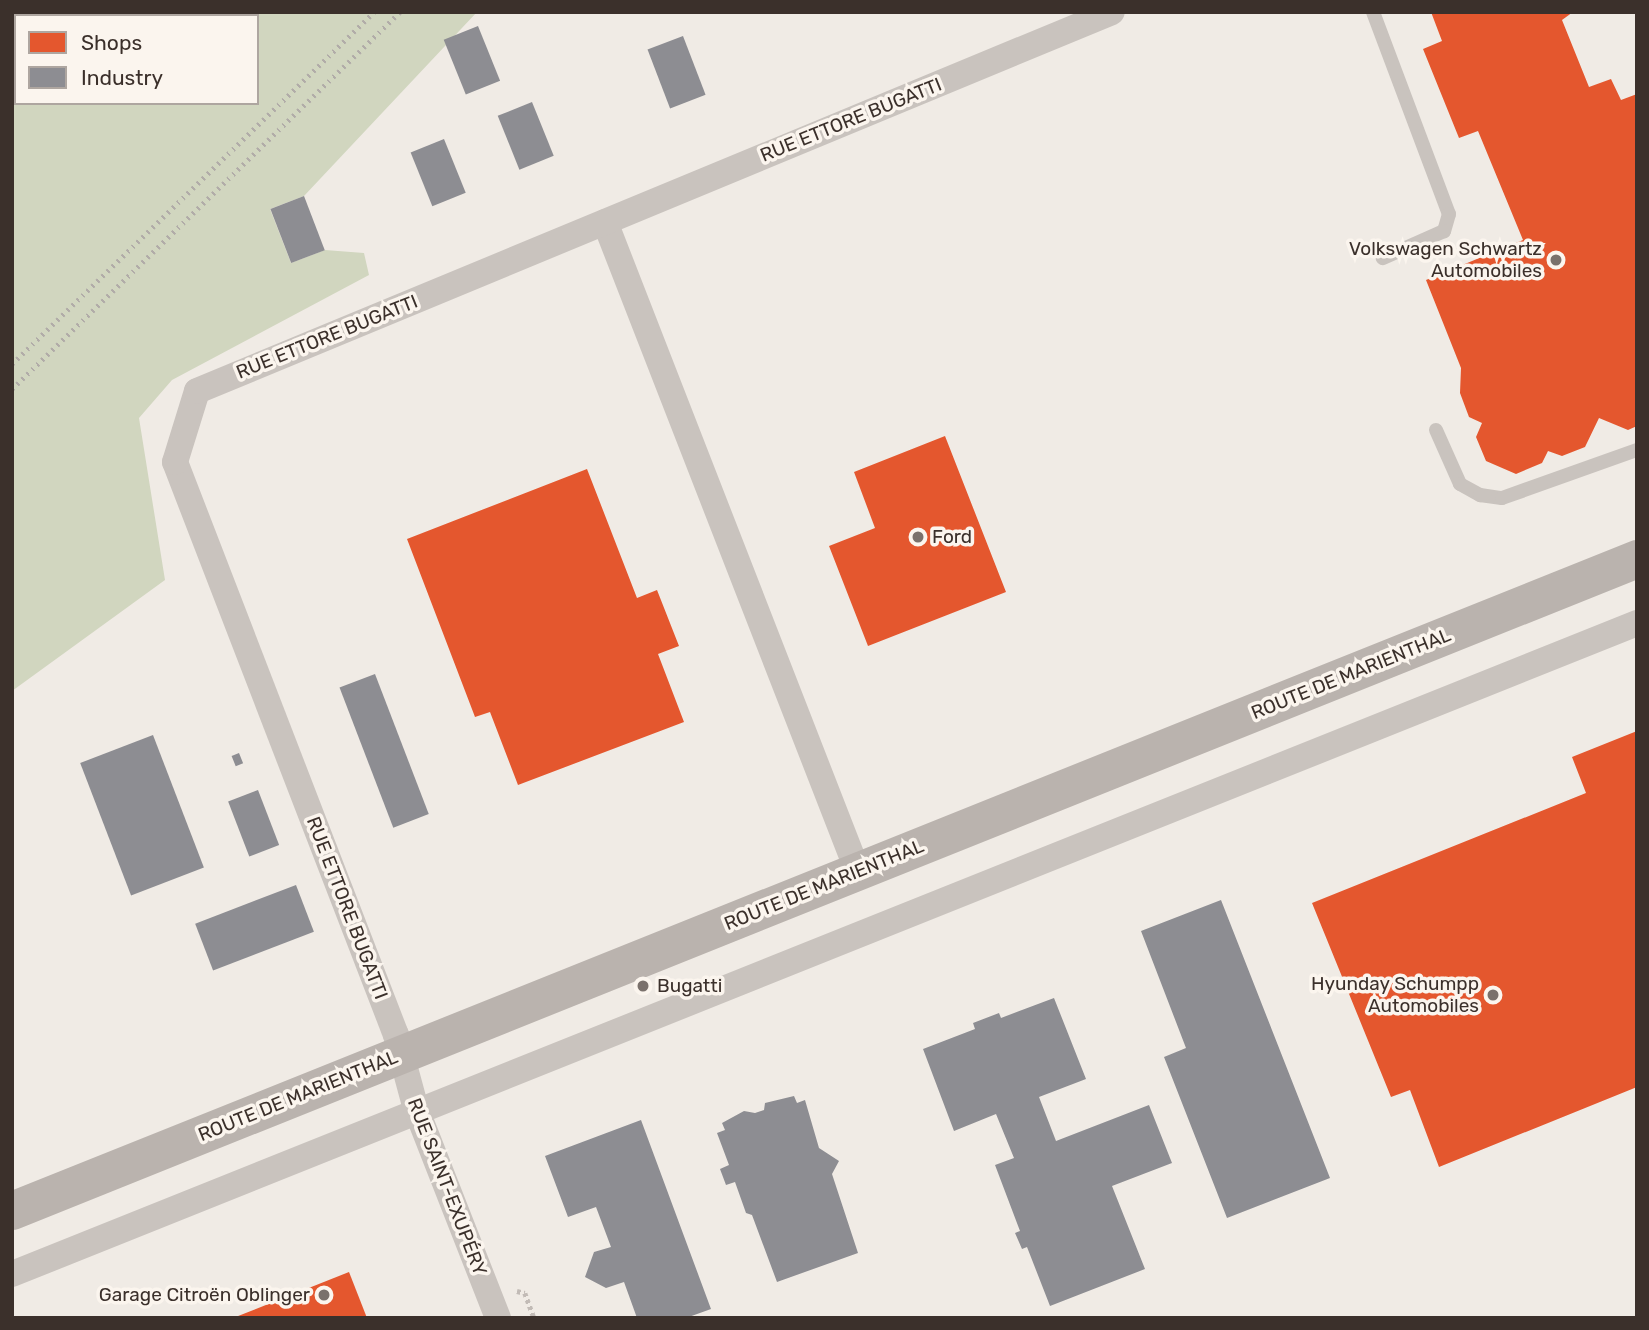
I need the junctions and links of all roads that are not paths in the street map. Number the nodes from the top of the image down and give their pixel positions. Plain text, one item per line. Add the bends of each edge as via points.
1 (1112, 12) edge
2 (1373, 12) edge
3 (605, 222) junction
4 (1383, 258) dead end
5 (1436, 430) dead end
6 (1637, 450) edge
7 (1637, 559) edge
8 (1637, 623) edge
9 (858, 872) junction
10 (400, 1055) junction
11 (416, 1109) junction
12 (12, 1211) edge
13 (12, 1274) edge
14 (498, 1318) edge

1 - 3 street, RUE ETTORE BUGATTI
2 - 4 lane via 1449,214 1444,231
3 - 9 street
3 - 10 street, RUE ETTORE BUGATTI via 197,391 175,462
5 - 6 lane via 1460,484 1480,495 1502,498
7 - 9 street, ROUTE DE MARIENTHAL
8 - 11 street
9 - 10 street, ROUTE DE MARIENTHAL
10 - 11 street, RUE SAINT-EXUPÉRY
10 - 12 street, ROUTE DE MARIENTHAL
11 - 13 street
11 - 14 street, RUE SAINT-EXUPÉRY

